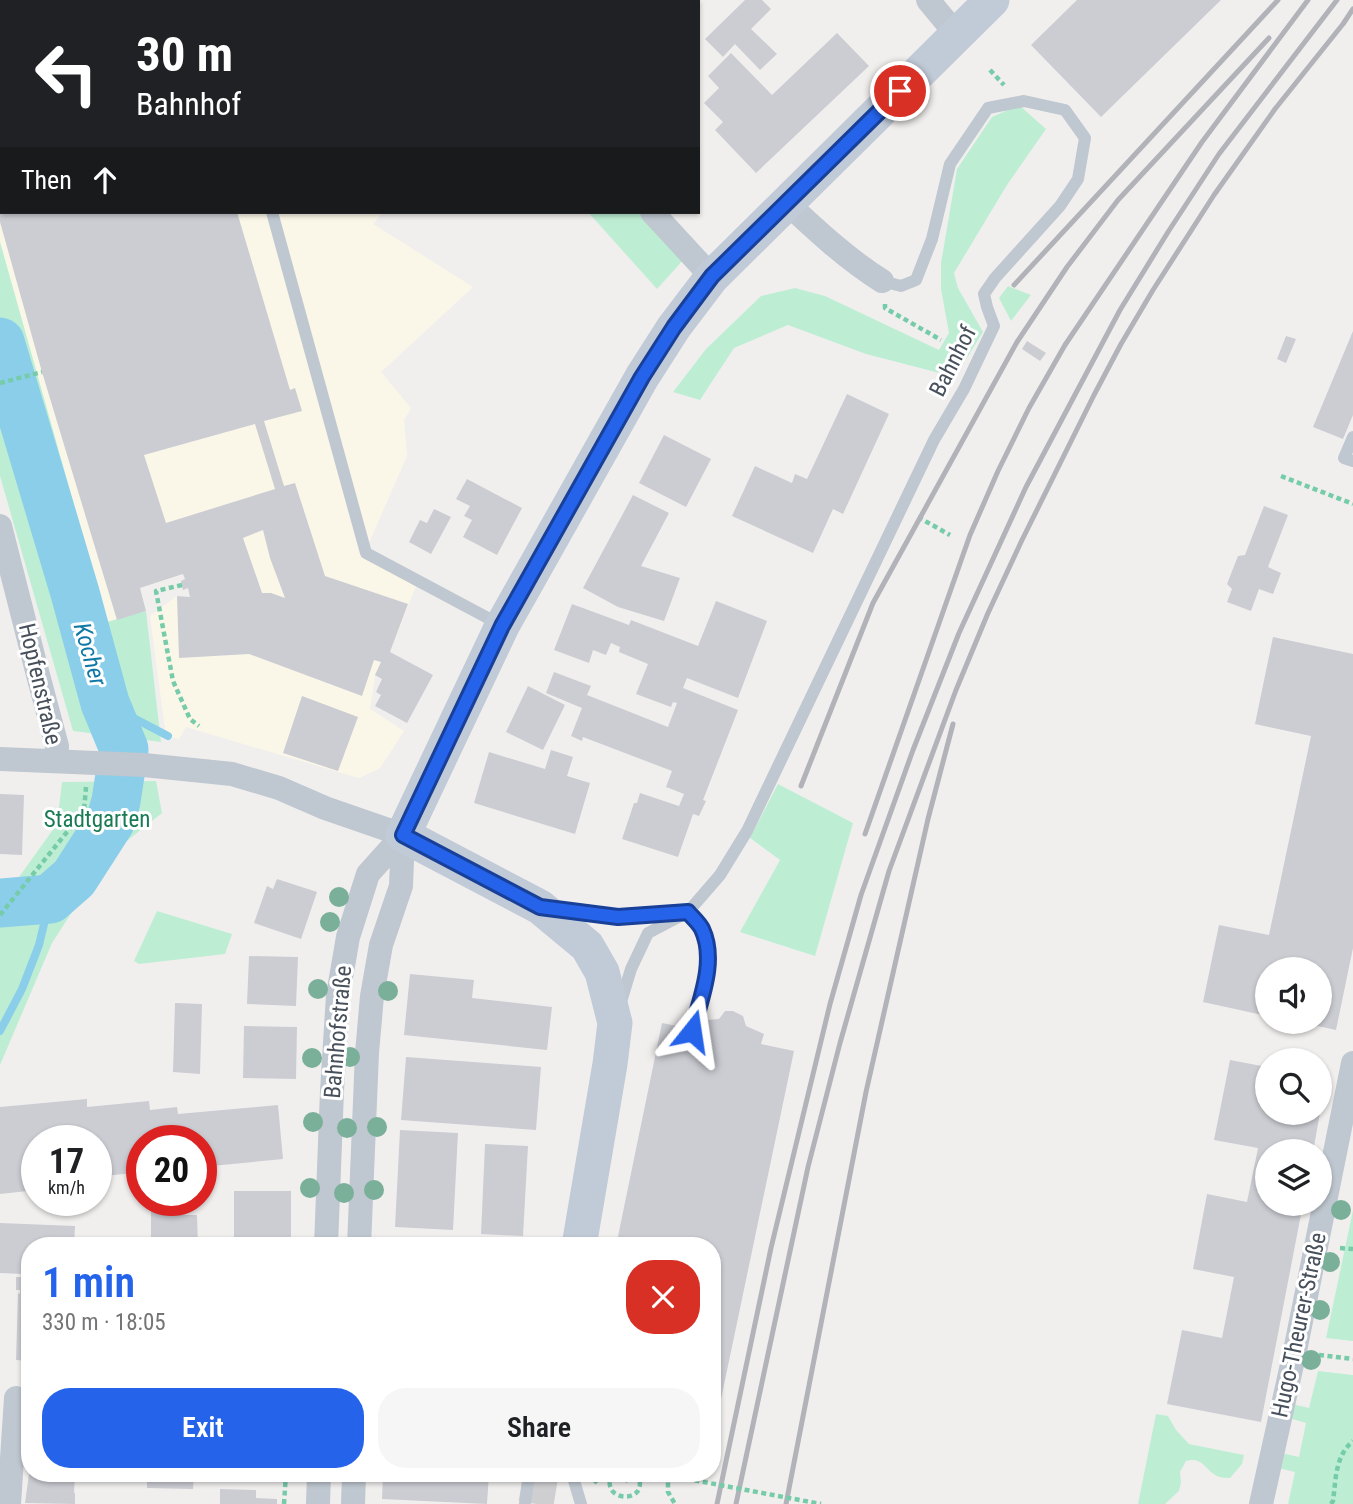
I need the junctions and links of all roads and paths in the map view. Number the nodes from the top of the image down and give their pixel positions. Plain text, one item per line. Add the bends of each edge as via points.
1 (928, 0) edge
2 (992, 0) edge
3 (957, 35) junction
4 (990, 71) dead end
5 (1005, 86) dead end
6 (787, 203) junction
7 (273, 214) edge
8 (654, 214) edge
9 (712, 276) junction
10 (882, 281) junction
11 (941, 340) dead end
12 (43, 372) dead end
13 (0, 383) edge
14 (1353, 437) edge
15 (1353, 461) edge
16 (1281, 476) dead end
17 (1353, 504) edge
18 (904, 505) junction
19 (0, 526) edge
20 (950, 535) dead end
21 (182, 585) dead end
22 (502, 626) junction
23 (199, 726) dead end
24 (0, 759) edge
25 (56, 761) junction
26 (96, 762) junction
27 (403, 835) junction
28 (540, 907) junction
29 (688, 912) junction
30 (0, 915) edge
31 (615, 1023) junction
32 (692, 1031) dead end
33 (1353, 1063) edge
34 (326, 1237) edge
35 (359, 1237) edge
36 (581, 1237) edge
37 (1295, 1351) junction
38 (1353, 1359) edge
39 (15, 1398) edge
40 (1353, 1441) edge
41 (285, 1482) edge
42 (319, 1482) edge
43 (354, 1482) edge
44 (528, 1482) edge
45 (574, 1482) edge
46 (610, 1482) edge
47 (640, 1482) edge
48 (668, 1482) edge
49 (704, 1482) edge
50 (9, 1504) edge
51 (284, 1504) edge
52 (318, 1504) edge
53 (353, 1504) edge
54 (524, 1504) edge
55 (581, 1504) edge
56 (675, 1504) edge
57 (821, 1504) edge
58 (1261, 1504) edge
59 (1331, 1504) edge

1 - 3 street
2 - 3 main road, Bahnhofstraße
3 - 6 main road, Bahnhofstraße
4 - 5 path
6 - 9 main road, Bahnhofstraße
6 - 10 street via 821,236
7 - 22 lane via 366,553
8 - 9 street
9 - 22 main road, Bahnhofstraße via 642,377
10 - 11 path via 885,308
10 - 18 lane, Bahnhof via 901,286 916,280 932,239 950,164 988,108 1024,101 1065,110 1085,138 1078,180 984,294 994,326
12 - 13 path
14 - 15 lane via 1344,458
16 - 17 path
18 - 20 path
18 - 29 lane, Bahnhof via 747,831 720,875
19 - 25 street, Hopfenstraße via 57,746
21 - 23 path via 156,592 173,681 190,719
22 - 27 main road, Bahnhofstraße
24 - 25 street
25 - 26 street
26 - 27 street via 232,774
26 - 30 path via 84,811
27 - 28 main road
27 - 34 street, Bahnhofstraße via 368,874 348,937 338,995
27 - 35 street, Bahnhofstraße via 401,886 381,945 372,996
28 - 29 lane via 618,917
28 - 31 main road via 587,946 601,972
29 - 31 lane, Bahnhof via 648,933 631,969
29 - 32 lane via 701,927 707,945 707,976
31 - 36 main road
33 - 37 street, Hugo-Theurer-Straße
37 - 38 path
37 - 58 street, Hugo-Theurer-Straße
39 - 50 street
40 - 59 path via 1339,1457
41 - 51 path
42 - 52 street
43 - 53 street
44 - 54 lane
45 - 55 lane
46 - 47 path via 611,1490 628,1498 637,1493
48 - 56 path
49 - 57 path, bridge

